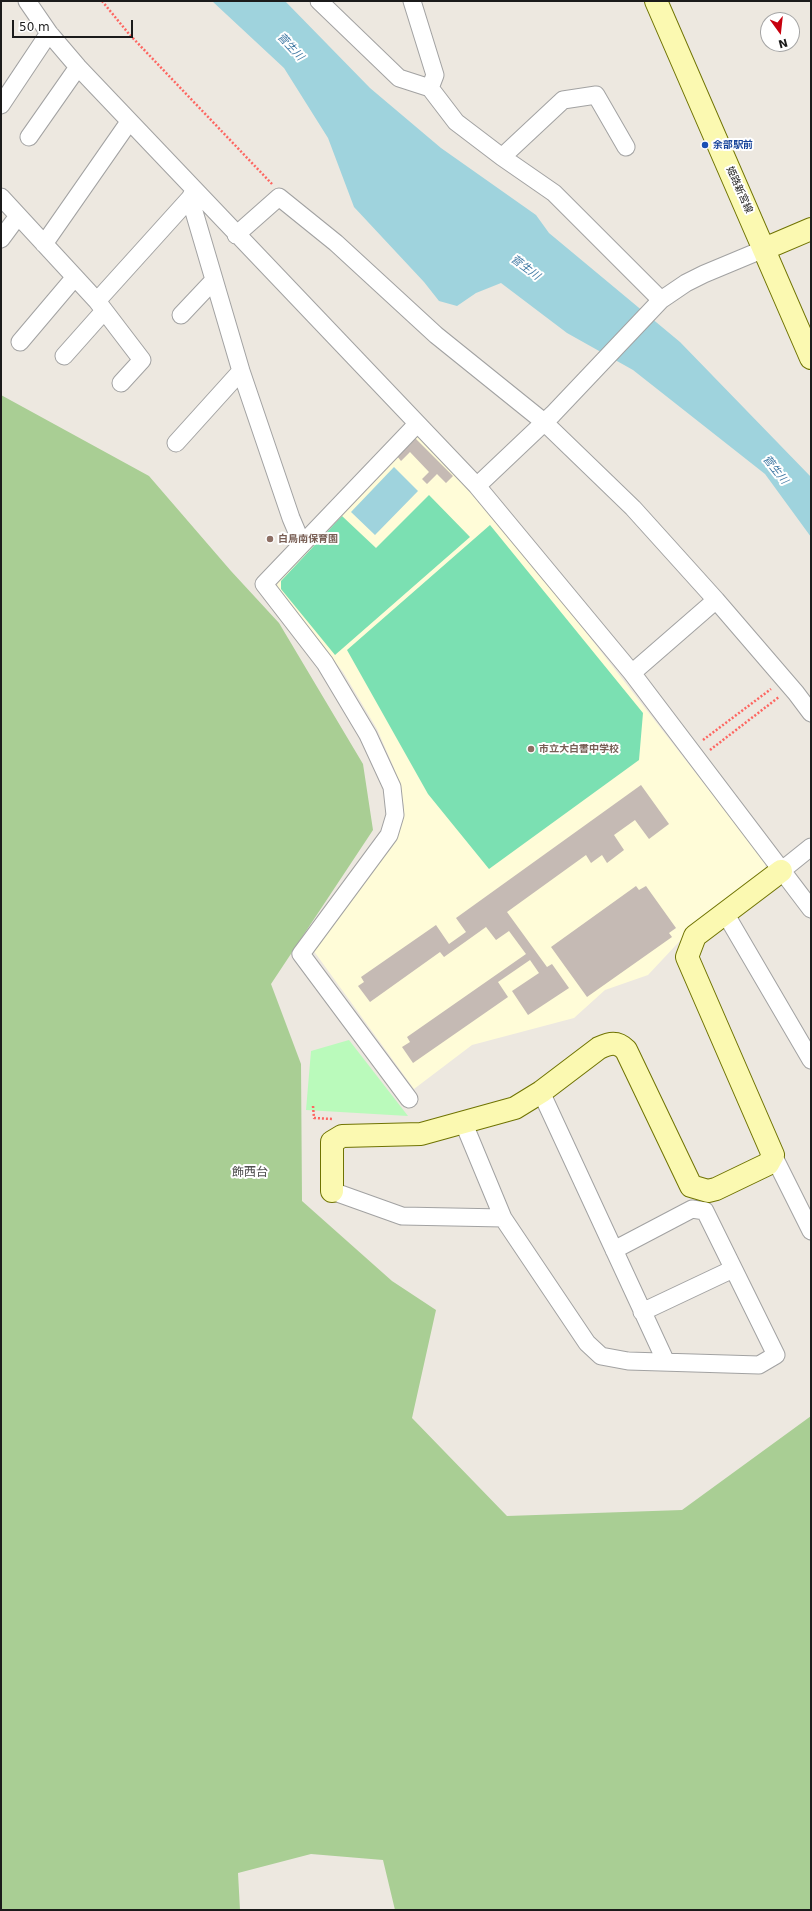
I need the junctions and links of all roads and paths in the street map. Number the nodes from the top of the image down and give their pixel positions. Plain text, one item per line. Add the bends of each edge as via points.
1 (27, 1) edge
2 (102, 1) edge
3 (319, 1) edge
4 (412, 1) edge
5 (656, 1) edge
6 (49, 33) junction
7 (78, 67) junction
8 (430, 88) junction
9 (1, 105) edge
10 (129, 122) junction
11 (29, 137) dead end
12 (626, 147) dead end
13 (502, 157) junction
14 (192, 194) junction
15 (1, 197) edge
16 (279, 197) junction
17 (18, 216) junction
18 (811, 229) edge
19 (236, 235) junction
20 (1, 239) edge
21 (44, 244) junction
22 (764, 249) junction
23 (75, 277) junction
24 (214, 280) junction
25 (658, 304) junction
26 (100, 306) junction
27 (181, 315) dead end
28 (20, 342) dead end
29 (809, 346) edge
30 (64, 356) dead end
31 (241, 371) junction
32 (121, 383) dead end
33 (548, 418) junction
34 (417, 424) junction
35 (176, 443) dead end
36 (478, 486) junction
37 (302, 544) junction
38 (716, 600) junction
39 (632, 673) junction
40 (788, 684) junction
41 (811, 713) edge
42 (693, 754) junction
43 (811, 847) edge
44 (781, 870) junction
45 (811, 909) edge
46 (725, 913) junction
47 (811, 1060) edge
48 (541, 1092) junction
49 (409, 1099) dead end
50 (464, 1124) junction
51 (773, 1154) junction
52 (332, 1191) joint
53 (503, 1218) junction
54 (811, 1232) edge
55 (614, 1250) junction
56 (733, 1269) junction
57 (642, 1312) junction
58 (666, 1362) junction

1 - 6 street
2 - 16 path via 129,34 270,180
3 - 8 street via 399,78
4 - 8 street via 435,75
5 - 22 street, 姫路新宮線
6 - 7 street
6 - 9 street
7 - 10 street
7 - 11 street
8 - 13 street via 456,122
10 - 14 street
10 - 21 street
12 - 13 street via 596,95 563,100
13 - 25 street via 554,194
14 - 19 street
14 - 24 street
14 - 26 street
15 - 17 street
16 - 19 street
16 - 33 street via 336,243 436,335
17 - 20 street
17 - 21 street
18 - 22 street
19 - 34 street
21 - 23 street
22 - 25 street via 686,283
22 - 29 street, 姫路新宮線
23 - 26 street
23 - 28 street
24 - 27 street
24 - 31 street
25 - 33 street
26 - 30 street
26 - 32 street via 142,360
31 - 35 street
31 - 37 street via 290,518
33 - 36 street
33 - 38 street
34 - 36 street
34 - 37 street
36 - 39 street
37 - 49 street via 264,584 325,663 368,735 392,787 395,815 389,835 301,954
38 - 39 street
38 - 40 street
39 - 42 street
40 - 41 street
40 - 42 path
40 - 42 path
42 - 44 street
43 - 44 street
44 - 45 street
44 - 46 street
46 - 47 street
46 - 51 street via 695,936 687,957
48 - 50 street via 516,1108
48 - 51 street via 599,1048 609,1043 620,1044 626,1050 691,1186 708,1191 716,1189 768,1164
48 - 55 street
50 - 52 street via 421,1134 342,1136 332,1142
50 - 53 street
51 - 54 street
52 - 53 street via 402,1216
53 - 58 street via 587,1343 601,1356 628,1361
55 - 56 street via 692,1209 705,1211
55 - 57 street
56 - 57 street
56 - 58 street via 776,1355 759,1365
57 - 58 street

